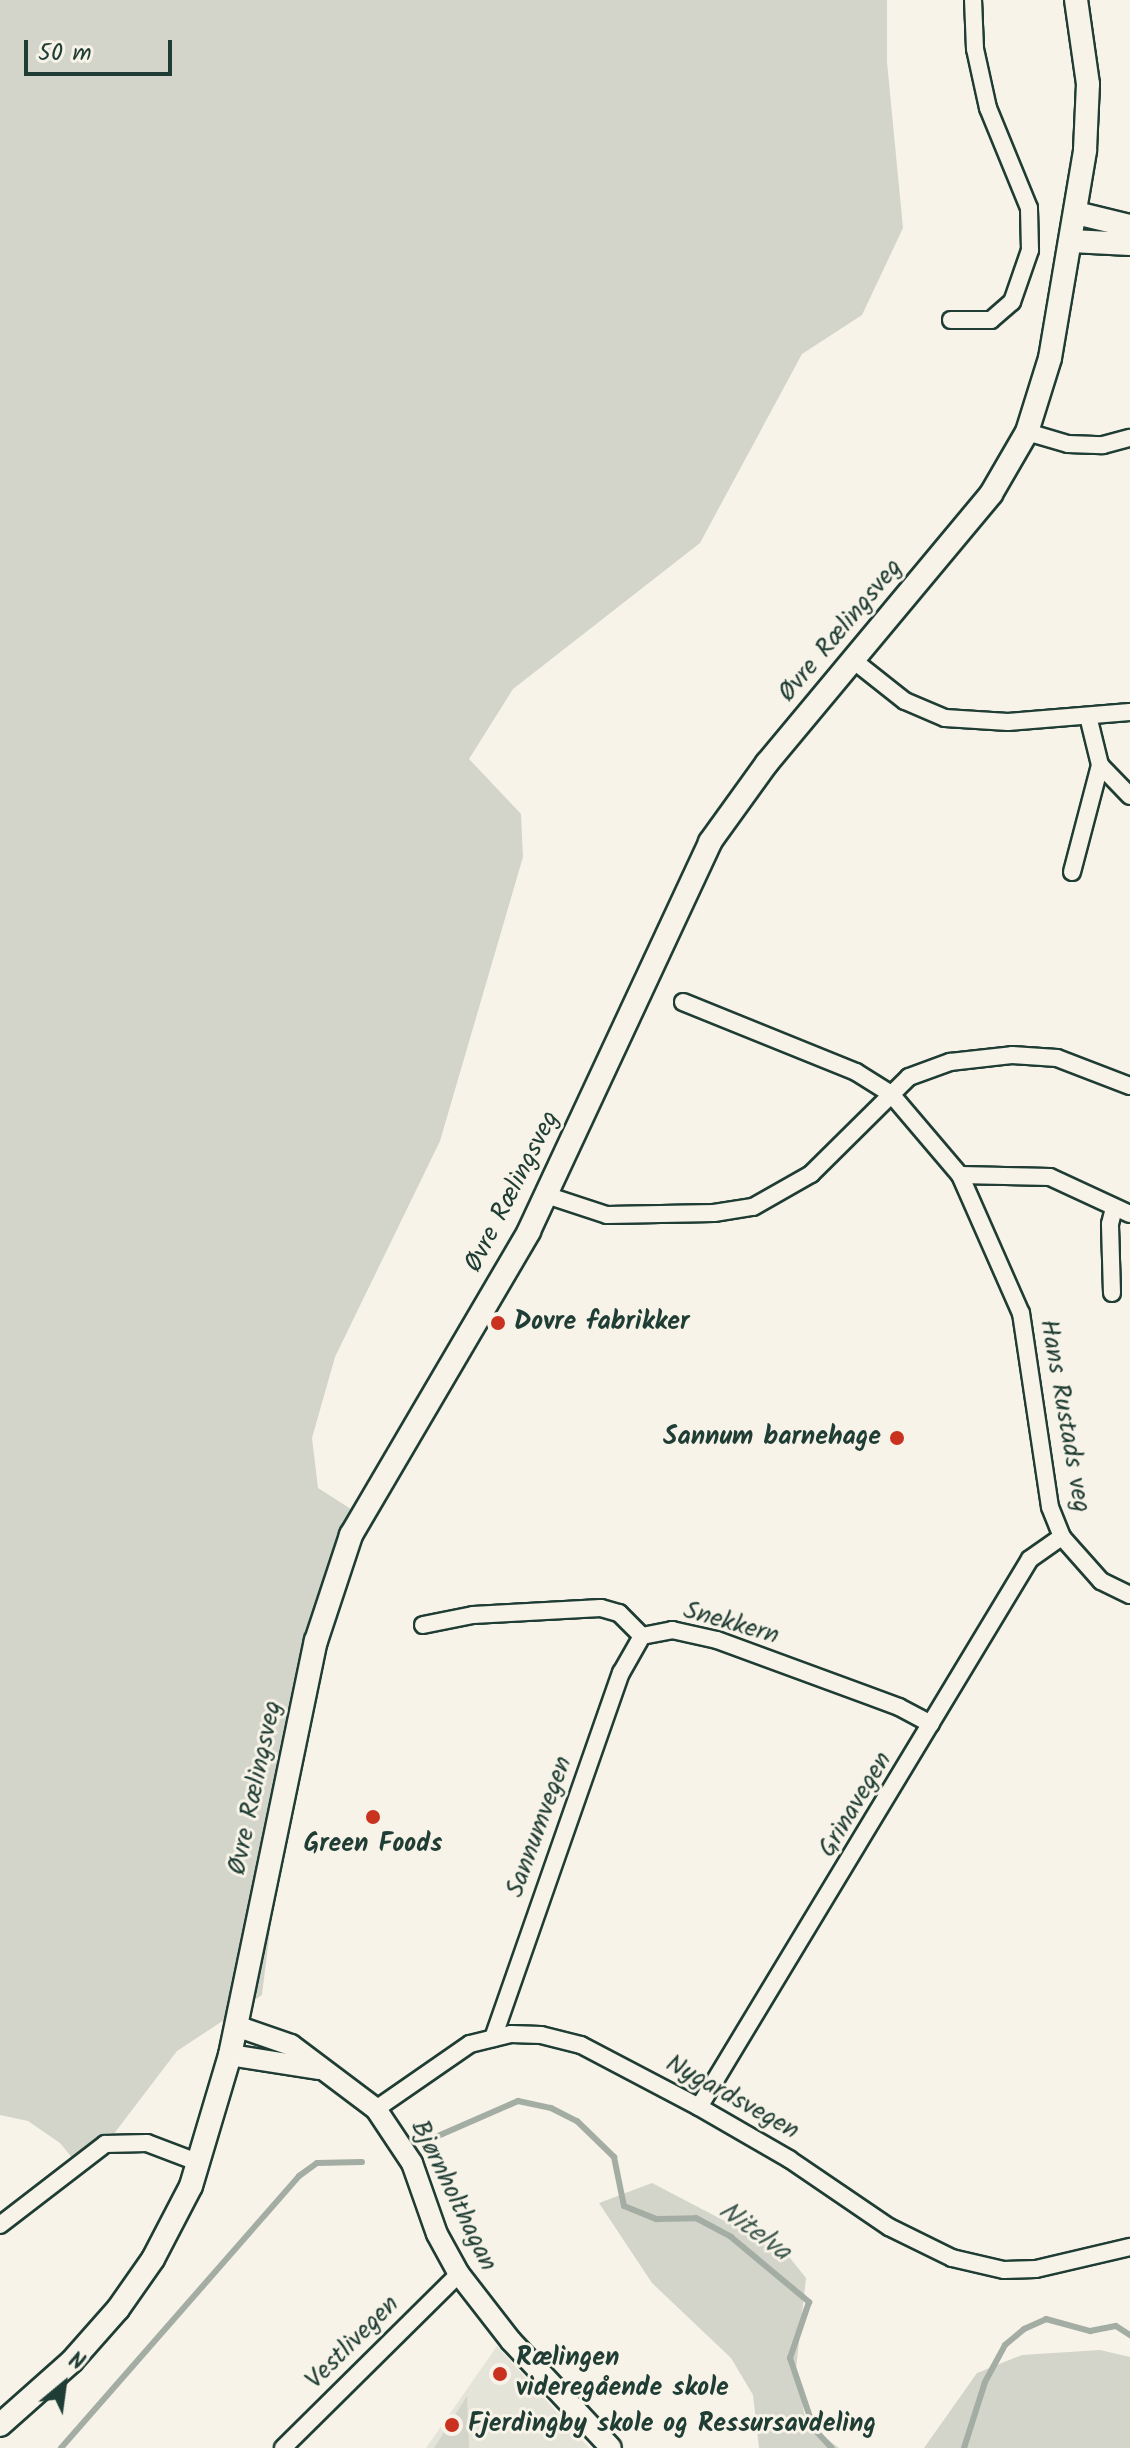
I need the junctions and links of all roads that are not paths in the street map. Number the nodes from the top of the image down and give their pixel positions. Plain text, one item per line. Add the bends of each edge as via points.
1 (973, 0) edge
2 (1076, 0) edge
3 (1076, 213) junction
4 (1130, 226) edge
5 (1071, 241) junction
6 (1130, 244) edge
7 (951, 320) dead end
8 (1027, 432) junction
9 (1130, 438) edge
10 (853, 660) junction
11 (1130, 712) edge
12 (1088, 716) junction
13 (1100, 765) junction
14 (1130, 796) edge
15 (1072, 872) dead end
16 (683, 1002) dead end
17 (1130, 1086) edge
18 (891, 1094) junction
19 (960, 1175) junction
20 (546, 1195) junction
21 (1122, 1211) edge
22 (1112, 1293) dead end
23 (1062, 1537) junction
24 (1130, 1595) edge
25 (423, 1625) dead end
26 (642, 1636) junction
27 (931, 1724) junction
28 (236, 2026) junction
29 (493, 2038) junction
30 (230, 2055) junction
31 (322, 2069) junction
32 (699, 2107) junction
33 (376, 2109) junction
34 (200, 2163) junction
35 (0, 2225) edge
36 (1130, 2247) edge
37 (459, 2274) junction
38 (0, 2425) edge
39 (283, 2448) edge
40 (611, 2448) edge

1 - 7 street via 975,49 988,108 1029,208 1030,250 1012,302 991,320
2 - 3 main road, Øvre Rælingsveg via 1088,107
3 - 4 main road
3 - 5 main road, Øvre Rælingsveg
5 - 6 main road
5 - 8 main road, Øvre Rælingsveg via 1050,358
8 - 9 street via 1068,444 1103,445
8 - 10 main road, Øvre Rælingsveg via 991,494
10 - 12 street via 905,701 945,718 1008,722
10 - 20 main road, Øvre Rælingsveg via 747,787 710,842
11 - 12 street
12 - 13 street
13 - 14 street
13 - 15 street
16 - 18 street, Hans Rustads veg via 856,1072
17 - 18 street via 1057,1058 1012,1055 924,1068
18 - 19 street, Hans Rustads veg
18 - 20 street via 811,1174 753,1207 607,1215
19 - 21 street via 1050,1177
19 - 23 street, Hans Rustads veg via 1021,1313 1050,1507
20 - 28 main road, Øvre Rælingsveg via 361,1515 335,1572
21 - 22 street via 1110,1224
23 - 24 street, Hans Rustads veg via 1101,1581
23 - 27 street, Grinavegen via 1030,1559
25 - 26 street via 473,1615 601,1608 619,1613
26 - 27 street, Snekkern via 672,1630 717,1640 899,1707
26 - 29 street, Sannumvegen via 621,1673
27 - 32 street, Grinavegen
28 - 30 main road, Øvre Rælingsveg
28 - 31 street via 275,2036
29 - 32 street, Nygardsvegen via 541,2035 581,2045
29 - 33 street, Nygardsvegen via 452,2053
30 - 31 street
30 - 34 main road, Øvre Rælingsveg
31 - 33 street
32 - 36 street, Nygardsvegen via 789,2159 889,2227 952,2258 1004,2270 1036,2269
33 - 37 street, Bjørnholthagan via 412,2163 437,2234
34 - 35 street via 147,2143 105,2144
34 - 38 main road, Øvre Rælingsveg via 169,2232 118,2309 72,2361
37 - 39 street, Vestlivegen
37 - 40 street, Bjørnholthagan via 511,2341

